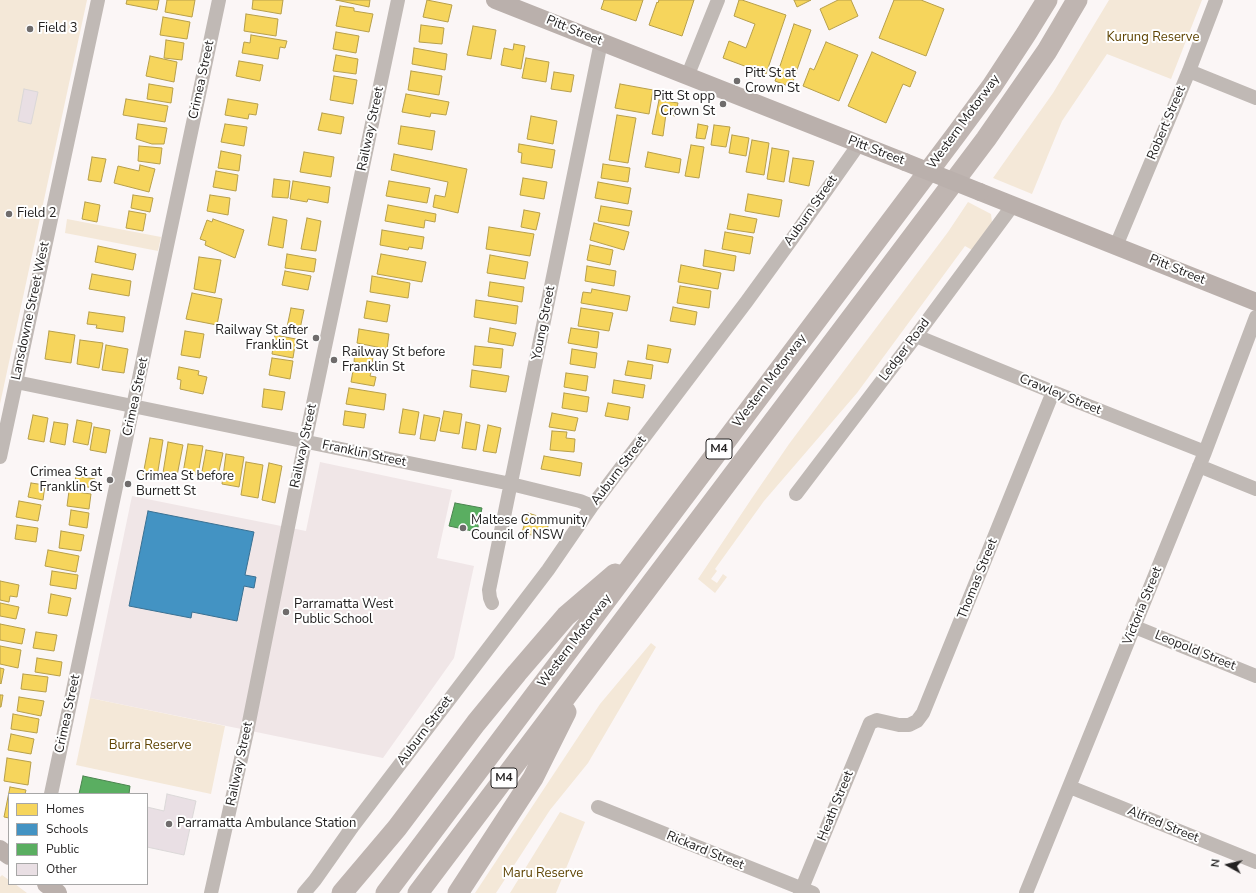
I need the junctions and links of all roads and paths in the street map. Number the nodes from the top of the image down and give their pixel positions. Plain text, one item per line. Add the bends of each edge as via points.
1 (98, 0) edge
2 (219, 0) edge
3 (398, 0) edge
4 (495, 0) edge
5 (718, 0) edge
6 (1047, 0) edge
7 (1077, 0) edge
8 (1216, 0) edge
9 (601, 42) junction
10 (1189, 72) junction
11 (687, 77) junction
12 (1256, 98) edge
13 (859, 144) junction
14 (1013, 205) junction
15 (1116, 246) junction
16 (1256, 302) edge
17 (1256, 317) edge
18 (916, 336) junction
19 (16, 382) junction
20 (1053, 392) junction
21 (134, 406) junction
22 (305, 442) junction
23 (1205, 452) junction
24 (0, 457) edge
25 (1199, 466) junction
26 (511, 484) junction
27 (1256, 489) edge
28 (796, 494) dead end
29 (592, 506) junction
30 (642, 551) junction
31 (492, 603) dead end
32 (1135, 627) junction
33 (591, 664) junction
34 (1256, 676) edge
35 (873, 720) joint
36 (1070, 787) junction
37 (51, 793) edge
38 (598, 807) dead end
39 (0, 849) edge
40 (8, 855) edge
41 (1256, 862) edge
42 (47, 885) edge
43 (805, 892) edge
44 (58, 893) edge
45 (211, 893) edge
46 (304, 893) edge
47 (342, 893) edge
48 (386, 893) edge
49 (418, 893) edge
50 (458, 893) edge
51 (1026, 893) edge

1 - 19 street, Lansdowne Street West
2 - 21 street, Crimea Street
3 - 22 street, Railway Street
4 - 9 main road, Pitt Street
5 - 11 street
6 - 30 highway, Western Motorway / M4 via 992,86
7 - 33 highway, Western Motorway / M4 via 1047,51 986,140
8 - 10 street, Robert Street
9 - 11 main road, Pitt Street
9 - 26 street, Young Street
10 - 12 street
10 - 15 street, Robert Street
11 - 13 main road, Pitt Street
13 - 14 main road, Pitt Street, bridge
13 - 29 street, Auburn Street via 774,264
14 - 15 main road, Pitt Street
14 - 18 street, Ledger Road
15 - 16 main road, Pitt Street
17 - 23 street, Victoria Street
18 - 20 street, Crawley Street
18 - 28 street, Ledger Road
19 - 21 street, Franklin Street
19 - 24 street, Lansdowne Street West
20 - 23 street, Crawley Street
20 - 35 street, Thomas Street via 924,713 909,725
21 - 22 street, Franklin Street
21 - 37 street, Crimea Street
22 - 26 street, Franklin Street
22 - 45 street, Railway Street via 247,732
23 - 25 street, Victoria Street
25 - 27 street
25 - 32 street, Victoria Street
26 - 29 street, Franklin Street
26 - 31 street, Young Street via 489,590
29 - 46 street, Auburn Street via 548,570
30 - 47 highway via 566,616 516,673 397,828
30 - 48 highway, Western Motorway / M4
32 - 34 street, Leopold Street
32 - 36 street, Victoria Street
33 - 49 highway, Western Motorway / M4
33 - 50 highway, M4 via 534,778
35 - 43 street, Heath Street via 868,726
36 - 41 street, Alfred Street
36 - 51 street, Victoria Street
38 - 43 street, Rickard Street
39 - 40 main road
42 - 44 main road

